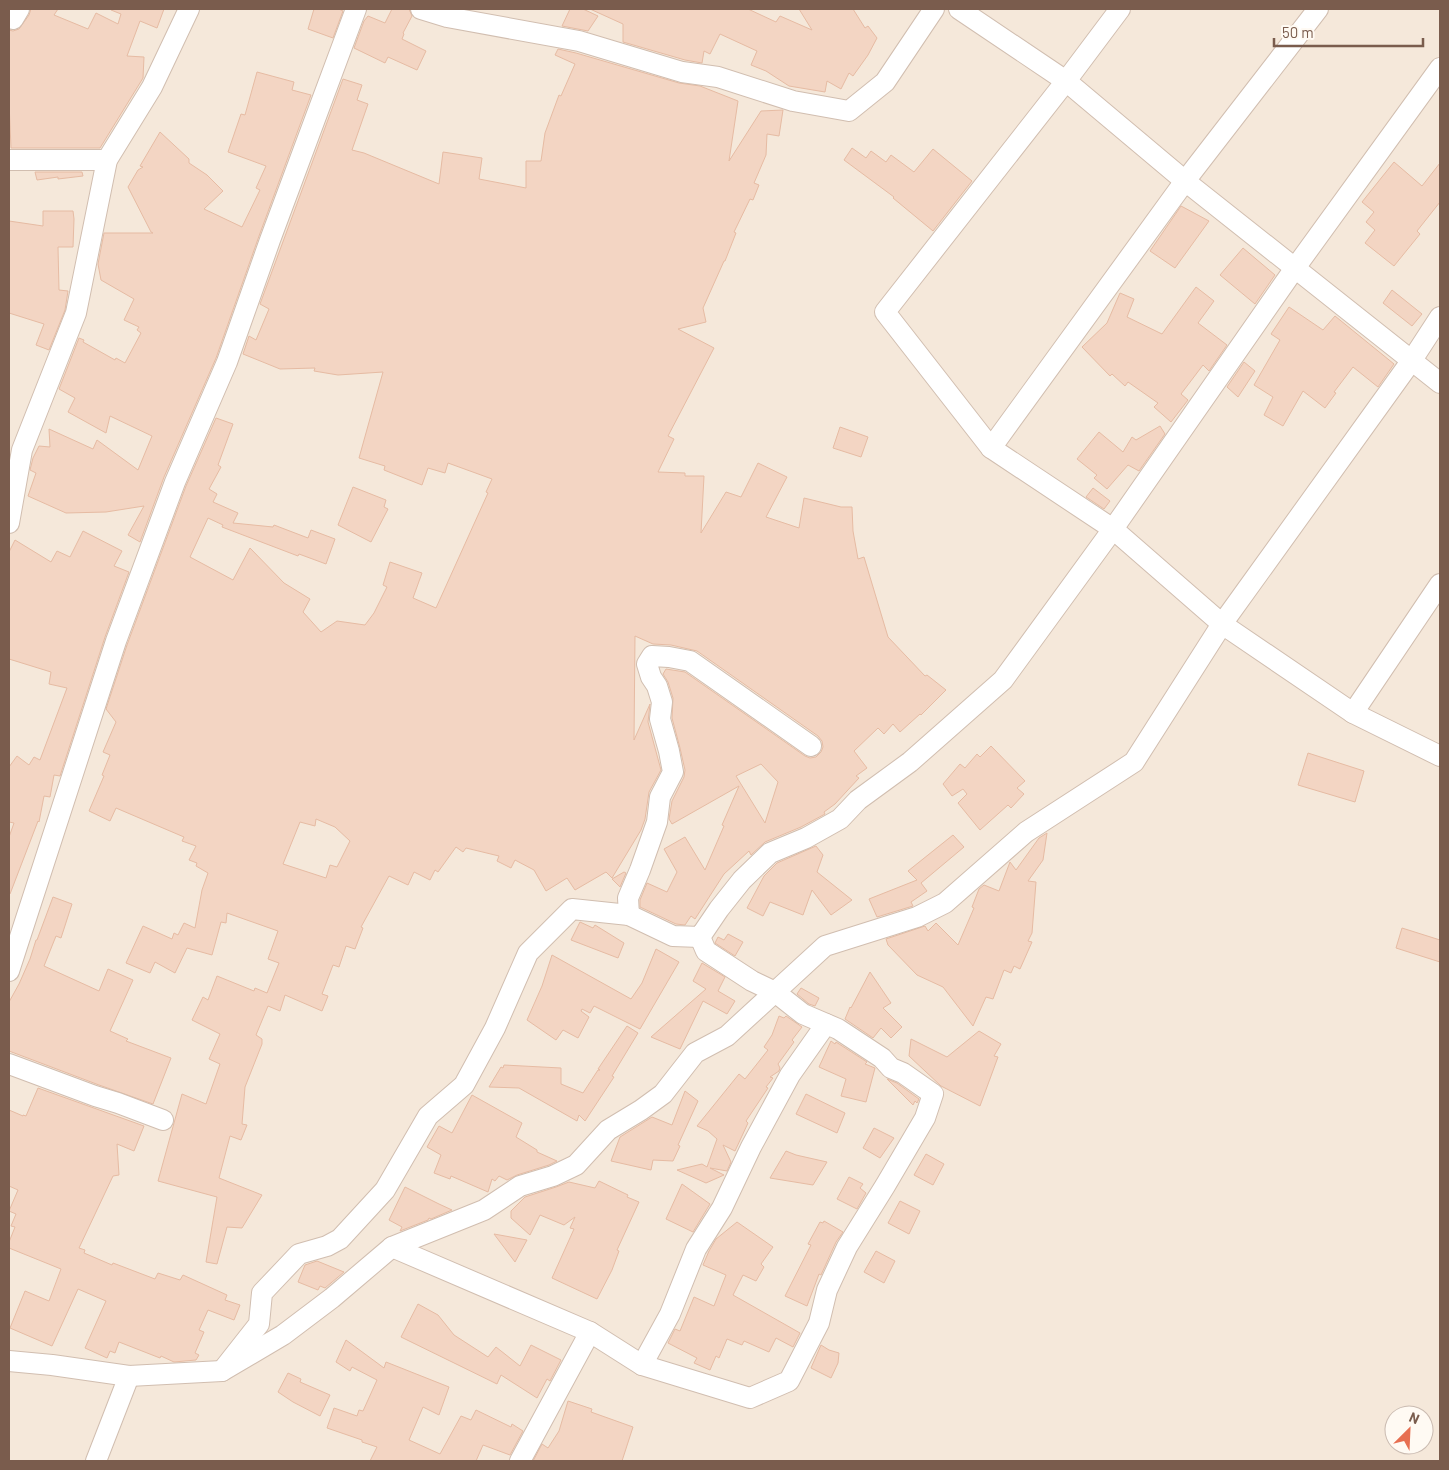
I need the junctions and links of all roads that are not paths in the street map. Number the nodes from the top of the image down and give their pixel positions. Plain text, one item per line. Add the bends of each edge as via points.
1 (190, 9) edge
2 (356, 9) edge
3 (420, 9) edge
4 (934, 9) edge
5 (958, 9) edge
6 (1120, 9) edge
7 (1318, 9) edge
8 (1440, 68) edge
9 (1066, 82) junction
10 (9, 160) edge
11 (107, 160) junction
12 (1185, 181) junction
13 (1295, 268) junction
14 (1440, 317) edge
15 (1412, 360) junction
16 (1440, 383) edge
17 (991, 448) junction
18 (9, 523) edge
19 (1113, 529) junction
20 (1440, 584) edge
21 (1222, 624) junction
22 (1353, 713) junction
23 (811, 746) dead end
24 (1440, 756) edge
25 (629, 915) junction
26 (700, 937) junction
27 (9, 971) edge
28 (775, 992) junction
29 (826, 1024) junction
30 (9, 1064) edge
31 (163, 1120) dead end
32 (392, 1247) junction
33 (590, 1332) junction
34 (9, 1361) edge
35 (642, 1365) junction
36 (222, 1371) junction
37 (129, 1376) junction
38 (96, 1461) edge
39 (520, 1461) edge

1 - 11 street via 152,86
2 - 27 street via 227,362 175,482 116,640
3 - 4 street via 447,17 579,41 682,72 718,77 793,100 850,111 884,82
5 - 9 street
6 - 9 street
7 - 12 street
8 - 13 street
9 - 12 street
9 - 17 street via 885,312
10 - 11 street
11 - 18 street via 76,313 22,450
12 - 13 street
12 - 17 street
13 - 15 street
13 - 19 street
14 - 15 street
15 - 16 street
15 - 21 street
17 - 19 street
19 - 21 street
19 - 26 street via 1003,680 840,818 806,838 770,853 742,880
20 - 22 street
21 - 22 street
21 - 28 street via 1134,762 1026,832 945,904 825,946
22 - 24 street
23 - 25 street via 690,661 652,656 647,664 662,702 660,719 673,772 660,797 657,822 628,898
25 - 26 street via 673,936
25 - 36 street via 572,909 528,952 495,1028 464,1085 428,1116 385,1190 340,1238 327,1246 299,1254 262,1293 259,1324
26 - 28 street via 706,951
28 - 29 street via 803,1014
28 - 32 street via 727,1036 695,1053 663,1094 608,1130 576,1166 520,1186 484,1210
29 - 35 street via 790,1075 751,1147 722,1208 696,1249 670,1314
29 - 35 street via 933,1094 925,1118 847,1247 827,1290 819,1323 789,1381 750,1398
30 - 31 street
32 - 33 street
32 - 36 street via 283,1335
33 - 35 street
33 - 39 street
34 - 37 street
36 - 37 street
37 - 38 street

